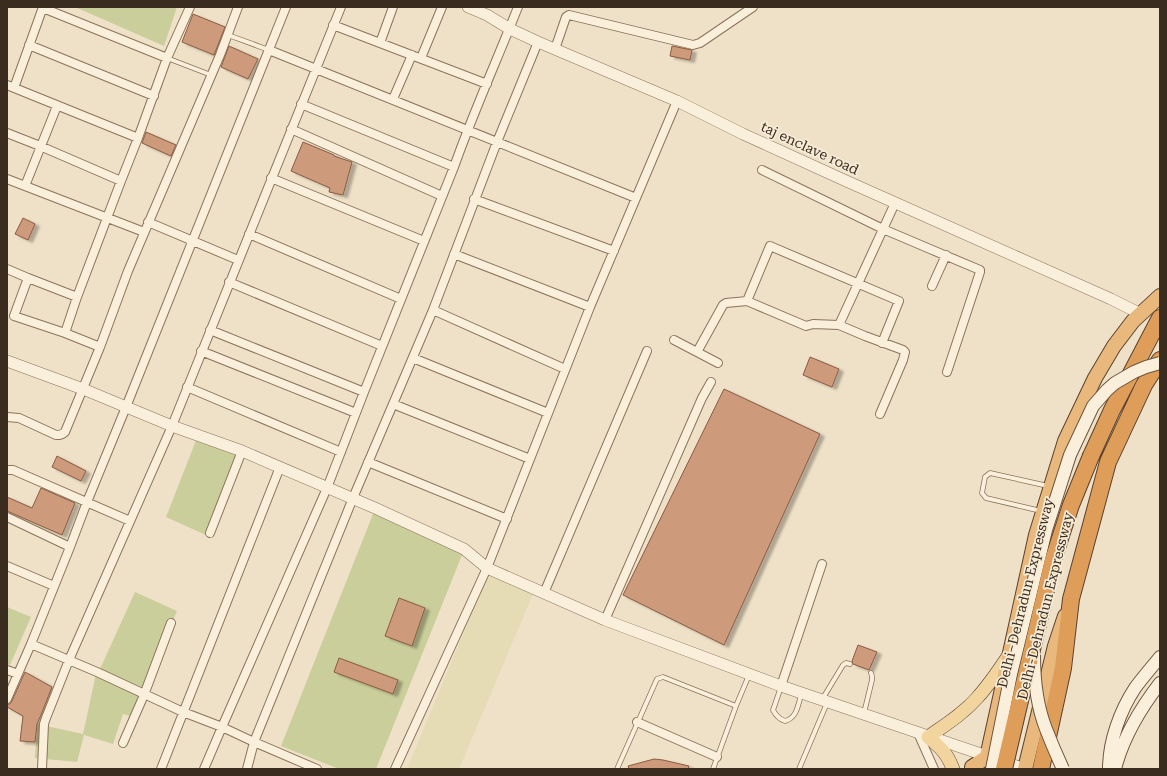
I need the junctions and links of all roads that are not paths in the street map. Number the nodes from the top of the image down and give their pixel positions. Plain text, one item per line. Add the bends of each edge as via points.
1 (190, 7) edge
2 (238, 7) edge
3 (286, 7) edge
4 (340, 7) edge
5 (393, 7) edge
6 (442, 7) edge
7 (468, 7) edge
8 (518, 7) edge
9 (753, 7) edge
10 (43, 8) edge
11 (333, 25) junction
12 (510, 29) junction
13 (228, 35) junction
14 (538, 42) junction
15 (380, 43) junction
16 (29, 45) junction
17 (555, 49) junction
18 (269, 50) junction
19 (412, 55) junction
20 (167, 58) junction
21 (421, 58) junction
22 (316, 68) junction
23 (212, 75) junction
24 (487, 84) junction
25 (10, 86) edge
26 (154, 96) junction
27 (393, 99) junction
28 (677, 101) junction
29 (301, 104) junction
30 (57, 106) junction
31 (291, 129) junction
32 (467, 130) junction
33 (7, 133) edge
34 (138, 138) junction
35 (497, 142) junction
36 (40, 146) junction
37 (454, 167) junction
38 (762, 170) dead end
39 (271, 178) junction
40 (7, 179) edge
41 (121, 181) junction
42 (25, 186) junction
43 (442, 196) junction
44 (636, 198) junction
45 (474, 199) junction
46 (895, 203) junction
47 (107, 218) junction
48 (148, 222) junction
49 (883, 229) junction
50 (144, 232) junction
51 (249, 234) junction
52 (192, 241) junction
53 (424, 241) junction
54 (614, 251) junction
55 (454, 254) junction
56 (946, 255) junction
57 (238, 260) junction
58 (7, 270) edge
59 (28, 278) junction
60 (229, 282) junction
61 (858, 284) junction
62 (932, 286) dead end
63 (1160, 296) edge
64 (77, 297) junction
65 (401, 299) junction
66 (747, 301) junction
67 (590, 307) junction
68 (433, 310) junction
69 (11, 314) edge
70 (1141, 314) junction
71 (1160, 318) edge
72 (839, 325) junction
73 (210, 330) junction
74 (64, 333) junction
75 (674, 340) dead end
76 (882, 343) junction
77 (100, 346) junction
78 (382, 346) junction
79 (201, 351) junction
80 (647, 351) dead end
81 (697, 352) junction
82 (412, 358) junction
83 (1160, 360) edge
84 (7, 361) edge
85 (718, 363) dead end
86 (1160, 363) edge
87 (565, 370) junction
88 (946, 372) dead end
89 (711, 382) dead end
90 (187, 388) junction
91 (83, 389) junction
92 (364, 392) junction
93 (393, 404) junction
94 (126, 407) junction
95 (356, 413) junction
96 (548, 413) junction
97 (880, 414) dead end
98 (7, 417) edge
99 (172, 426) junction
100 (242, 451) junction
101 (341, 452) junction
102 (530, 459) junction
103 (368, 462) junction
104 (280, 467) junction
105 (7, 470) edge
106 (1051, 486) junction
107 (327, 488) junction
108 (353, 498) junction
109 (87, 502) junction
110 (1043, 512) junction
111 (7, 518) edge
112 (507, 519) junction
113 (130, 521) junction
114 (210, 533) dead end
115 (70, 547) junction
116 (822, 564) dead end
117 (7, 566) edge
118 (487, 568) junction
119 (54, 586) junction
120 (539, 591) junction
121 (1071, 599) junction
122 (605, 620) junction
123 (171, 623) dead end
124 (1034, 643) junction
125 (31, 644) junction
126 (1010, 654) junction
127 (1160, 657) edge
128 (69, 660) junction
129 (850, 664) dead end
130 (7, 670) edge
131 (871, 673) dead end
132 (18, 674) junction
133 (749, 674) junction
134 (1160, 683) edge
135 (781, 686) junction
136 (802, 694) junction
137 (144, 695) junction
138 (7, 699) edge
139 (824, 701) junction
140 (736, 706) junction
141 (183, 712) junction
142 (863, 714) junction
143 (637, 722) junction
144 (222, 727) junction
145 (923, 735) junction
146 (254, 742) junction
147 (123, 744) dead end
148 (717, 757) junction
149 (989, 763) edge
150 (42, 769) edge
151 (161, 769) edge
152 (204, 769) edge
153 (247, 769) edge
154 (317, 769) edge
155 (395, 769) edge
156 (617, 769) edge
157 (713, 769) edge
158 (799, 769) edge
159 (934, 769) edge
160 (953, 769) edge
161 (972, 769) edge
162 (1004, 769) edge
163 (1025, 769) edge
164 (1041, 769) edge
165 (1063, 769) edge
166 (1109, 769) edge
167 (1115, 769) edge

1 - 20 street
2 - 13 street
3 - 18 street
4 - 11 street
5 - 15 street
6 - 21 street
7 - 12 street, taj enclave road via 487,14
8 - 12 street
9 - 17 street via 700,43 693,45 569,14
10 - 16 street
10 - 20 street
11 - 15 street
11 - 22 street
12 - 14 street, taj enclave road
12 - 24 street
13 - 18 lane
13 - 23 street
14 - 17 street, taj enclave road
14 - 35 street
15 - 19 street
16 - 25 street
16 - 26 street
17 - 28 street, taj enclave road
18 - 22 street
18 - 52 street
19 - 21 street
19 - 27 street
20 - 23 lane
20 - 26 street
21 - 24 street
22 - 27 street
22 - 29 street
23 - 48 street
24 - 32 street
25 - 30 street
26 - 34 street
27 - 32 street
28 - 44 street
28 - 46 street, taj enclave road via 757,141
29 - 31 street
29 - 37 street
30 - 34 street
30 - 36 street
31 - 39 street
31 - 43 street
32 - 35 street
32 - 37 street
33 - 36 street
34 - 41 street
35 - 44 street
35 - 45 street
36 - 41 street
36 - 42 street
37 - 43 street
38 - 49 street
39 - 51 street
39 - 53 street
40 - 42 street
41 - 47 street
42 - 47 street
43 - 53 street
44 - 54 street
45 - 54 street
45 - 55 street
46 - 49 street
46 - 70 street, taj enclave road
47 - 50 street
47 - 64 street
48 - 50 street
48 - 52 street
49 - 56 street
49 - 61 street
50 - 77 street
51 - 57 street
51 - 65 street
52 - 57 street
52 - 94 street
53 - 65 street
54 - 67 street
55 - 67 street
55 - 68 street
56 - 62 street
56 - 88 street via 979,269 980,272
57 - 60 street
58 - 59 street
59 - 64 street
59 - 69 street
60 - 73 street
60 - 78 street
61 - 66 street via 770,246
61 - 72 street
61 - 76 street via 899,301
63 - 70 highway, Delhi–Dehradun Expressway
64 - 74 street
65 - 78 street
66 - 72 street via 806,326
66 - 81 street via 723,305
67 - 87 street
68 - 82 street
68 - 87 street
69 - 74 street
70 - 106 highway, Delhi–Dehradun Expressway via 1133,321 1094,378 1065,441
71 - 124 highway, Delhi-Dehradun Expressway, bridge via 1112,410 1071,505 1054,560
72 - 76 street
73 - 79 street
73 - 92 street
74 - 77 street
75 - 81 street
76 - 97 street via 905,352
77 - 91 street
78 - 92 street
79 - 90 street
79 - 95 street
80 - 120 street
81 - 85 street
82 - 93 street
82 - 96 street
83 - 121 highway, Delhi-Dehradun Expressway via 1144,385 1108,462
84 - 91 street
86 - 149 main road, bridge via 1134,372 1107,390 1094,406 1070,455 1046,530
87 - 96 street
89 - 122 street
90 - 99 street
90 - 101 street
91 - 94 street
91 - 98 street via 63,434 56,435 19,418
92 - 95 street
93 - 102 street
93 - 103 street
94 - 99 street
94 - 109 street
95 - 101 street
96 - 102 street
99 - 100 street
99 - 113 street
100 - 104 street
100 - 114 street
101 - 107 street
102 - 112 street
103 - 108 street
103 - 112 street
104 - 107 street
104 - 141 street
105 - 109 street via 13,470
106 - 110 highway, Delhi–Dehradun Expressway
106 - 110 lane via 990,473 985,478 982,493 986,498
107 - 108 street
107 - 144 street
108 - 118 street via 464,549
108 - 146 street
109 - 113 street
109 - 115 street
110 - 126 highway, Delhi–Dehradun Expressway
111 - 115 street
112 - 118 street
113 - 128 street
115 - 119 street
116 - 135 street
117 - 119 street
118 - 120 street
118 - 155 street
119 - 125 street
120 - 122 street
121 - 163 highway via 1055,646
121 - 164 highway, Delhi-Dehradun Expressway via 1063,668
122 - 133 street
123 - 137 street
124 - 162 highway, Delhi-Dehradun Expressway, bridge
124 - 165 main road, bridge via 1041,712
125 - 128 street
125 - 132 street
126 - 145 main road via 976,699 955,718
126 - 149 highway, Delhi–Dehradun Expressway
127 - 166 main road via 1136,687 1123,711 1114,737
128 - 137 street
128 - 150 street via 44,721
129 - 139 lane via 843,665
130 - 132 street
131 - 142 lane via 872,680
132 - 138 street
133 - 135 street
133 - 140 lane
134 - 167 main road via 1134,721
135 - 136 street
135 - 136 lane via 773,710 775,715 785,722 794,716
136 - 139 street
137 - 141 street
137 - 147 street
139 - 142 street
139 - 158 lane
140 - 143 lane via 660,677 657,678
140 - 148 lane
141 - 144 street
141 - 151 street
142 - 145 street
143 - 148 street
143 - 156 lane
144 - 146 street
144 - 152 street
145 - 149 street
145 - 159 street
145 - 160 main road via 942,748
146 - 153 street
146 - 154 street
148 - 157 lane
149 - 161 highway
149 - 163 street

